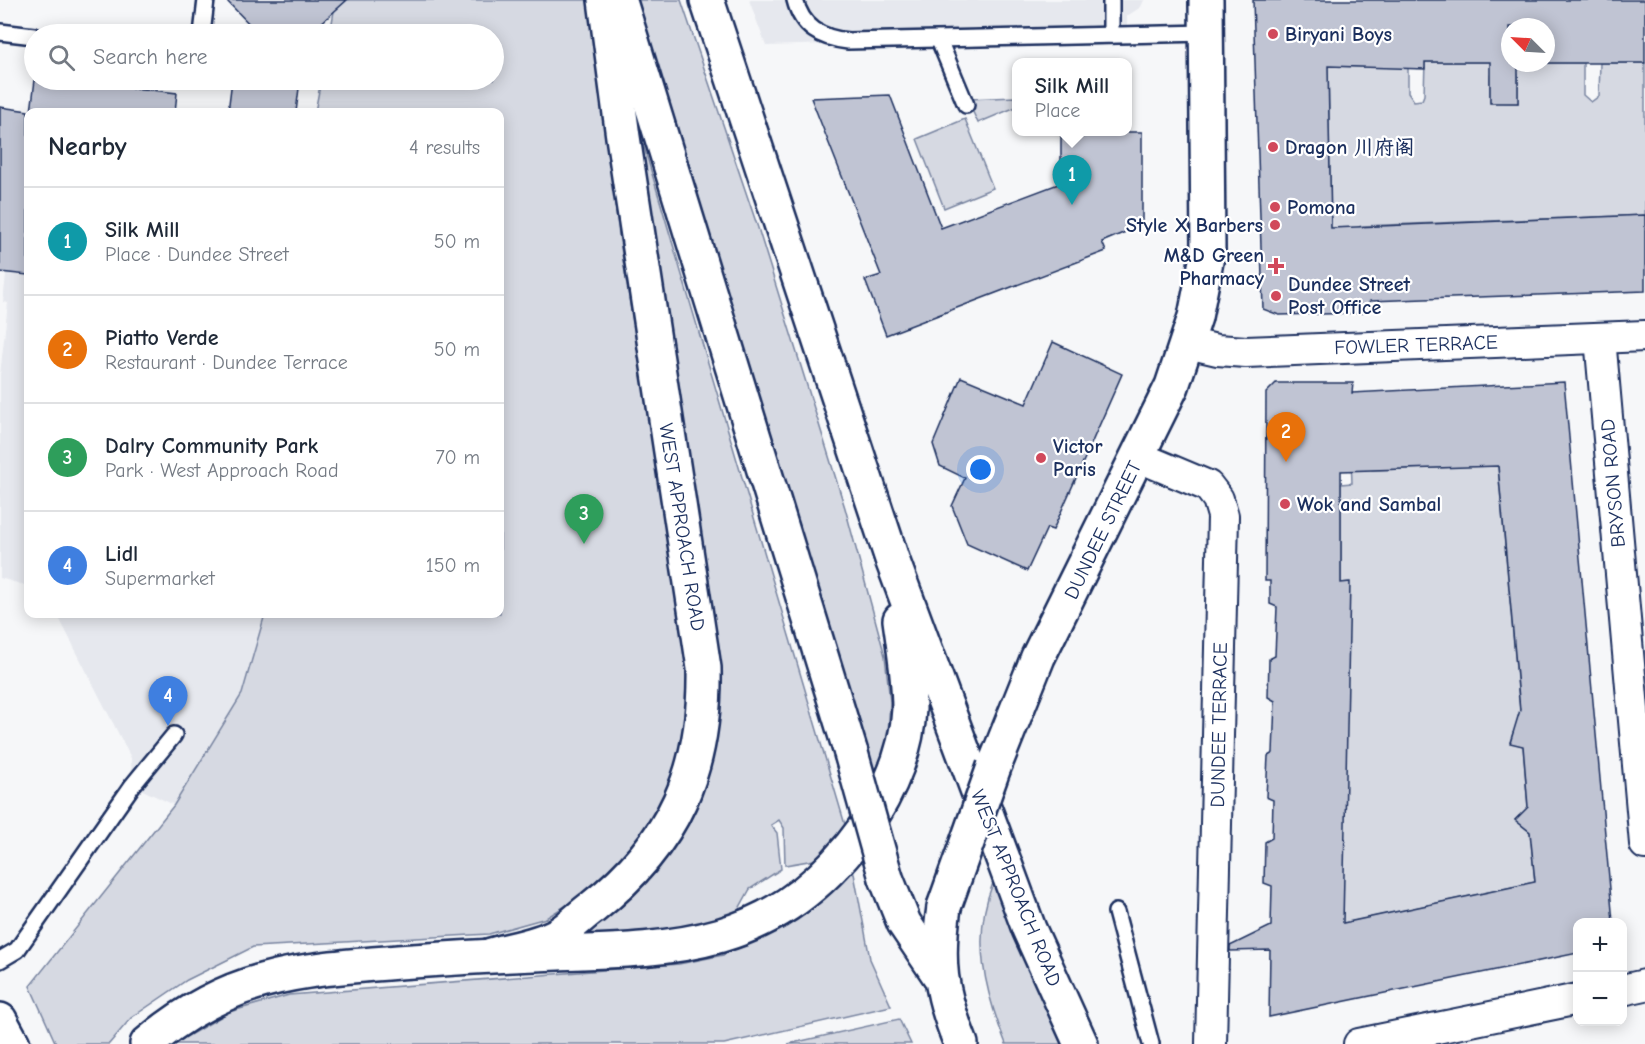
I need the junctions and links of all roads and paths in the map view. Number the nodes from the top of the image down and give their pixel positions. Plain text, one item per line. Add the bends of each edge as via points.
1 (206, 0) edge
2 (605, 0) edge
3 (620, 0) edge
4 (707, 0) edge
5 (795, 0) edge
6 (1111, 0) edge
7 (1206, 0) edge
8 (203, 24) edge
9 (0, 32) edge
10 (1207, 33) junction
11 (24, 35) edge
12 (1112, 35) junction
13 (939, 40) junction
14 (966, 105) dead end
15 (1645, 336) edge
16 (1600, 338) junction
17 (1187, 343) junction
18 (1139, 457) junction
19 (893, 562) junction
20 (174, 735) dead end
21 (1645, 844) edge
22 (1116, 912) dead end
23 (491, 955) junction
24 (0, 960) edge
25 (940, 978) junction
26 (1645, 985) edge
27 (1627, 989) edge
28 (1573, 1000) edge
29 (0, 1020) edge
30 (13, 1044) edge
31 (147, 1044) edge
32 (961, 1044) edge
33 (1081, 1044) edge
34 (1151, 1044) edge
35 (1211, 1044) edge
36 (1359, 1044) edge

1 - 8 lane
2 - 23 street, WEST APPROACH ROAD via 622,137 704,668 705,705 701,737 682,797 669,822 622,882 557,935
3 - 25 street, bridge via 886,878 904,923
4 - 19 street, WEST APPROACH ROAD
5 - 13 lane via 802,20 829,39
6 - 12 lane
7 - 10 street, DUNDEE STREET
9 - 11 lane
10 - 12 lane
10 - 17 street, DUNDEE STREET via 1208,251
12 - 13 lane
13 - 14 lane
15 - 16 street, FOWLER TERRACE
16 - 17 street, FOWLER TERRACE via 1246,352
16 - 21 street, BRYSON ROAD
17 - 18 street, DUNDEE STREET
18 - 25 street, DUNDEE STREET, bridge via 1038,657 994,766 945,907
18 - 35 street, DUNDEE TERRACE via 1208,486 1223,516
19 - 23 street, WEST APPROACH ROAD via 909,683 905,738 883,798 862,832 824,875 785,906 714,939 653,950
19 - 33 street, WEST APPROACH ROAD via 1029,929
20 - 24 lane via 132,786 17,950
22 - 34 lane
23 - 31 street, WEST APPROACH ROAD via 326,967 272,976 206,1002
25 - 32 street, DUNDEE STREET
26 - 27 street
28 - 36 street
29 - 30 street

